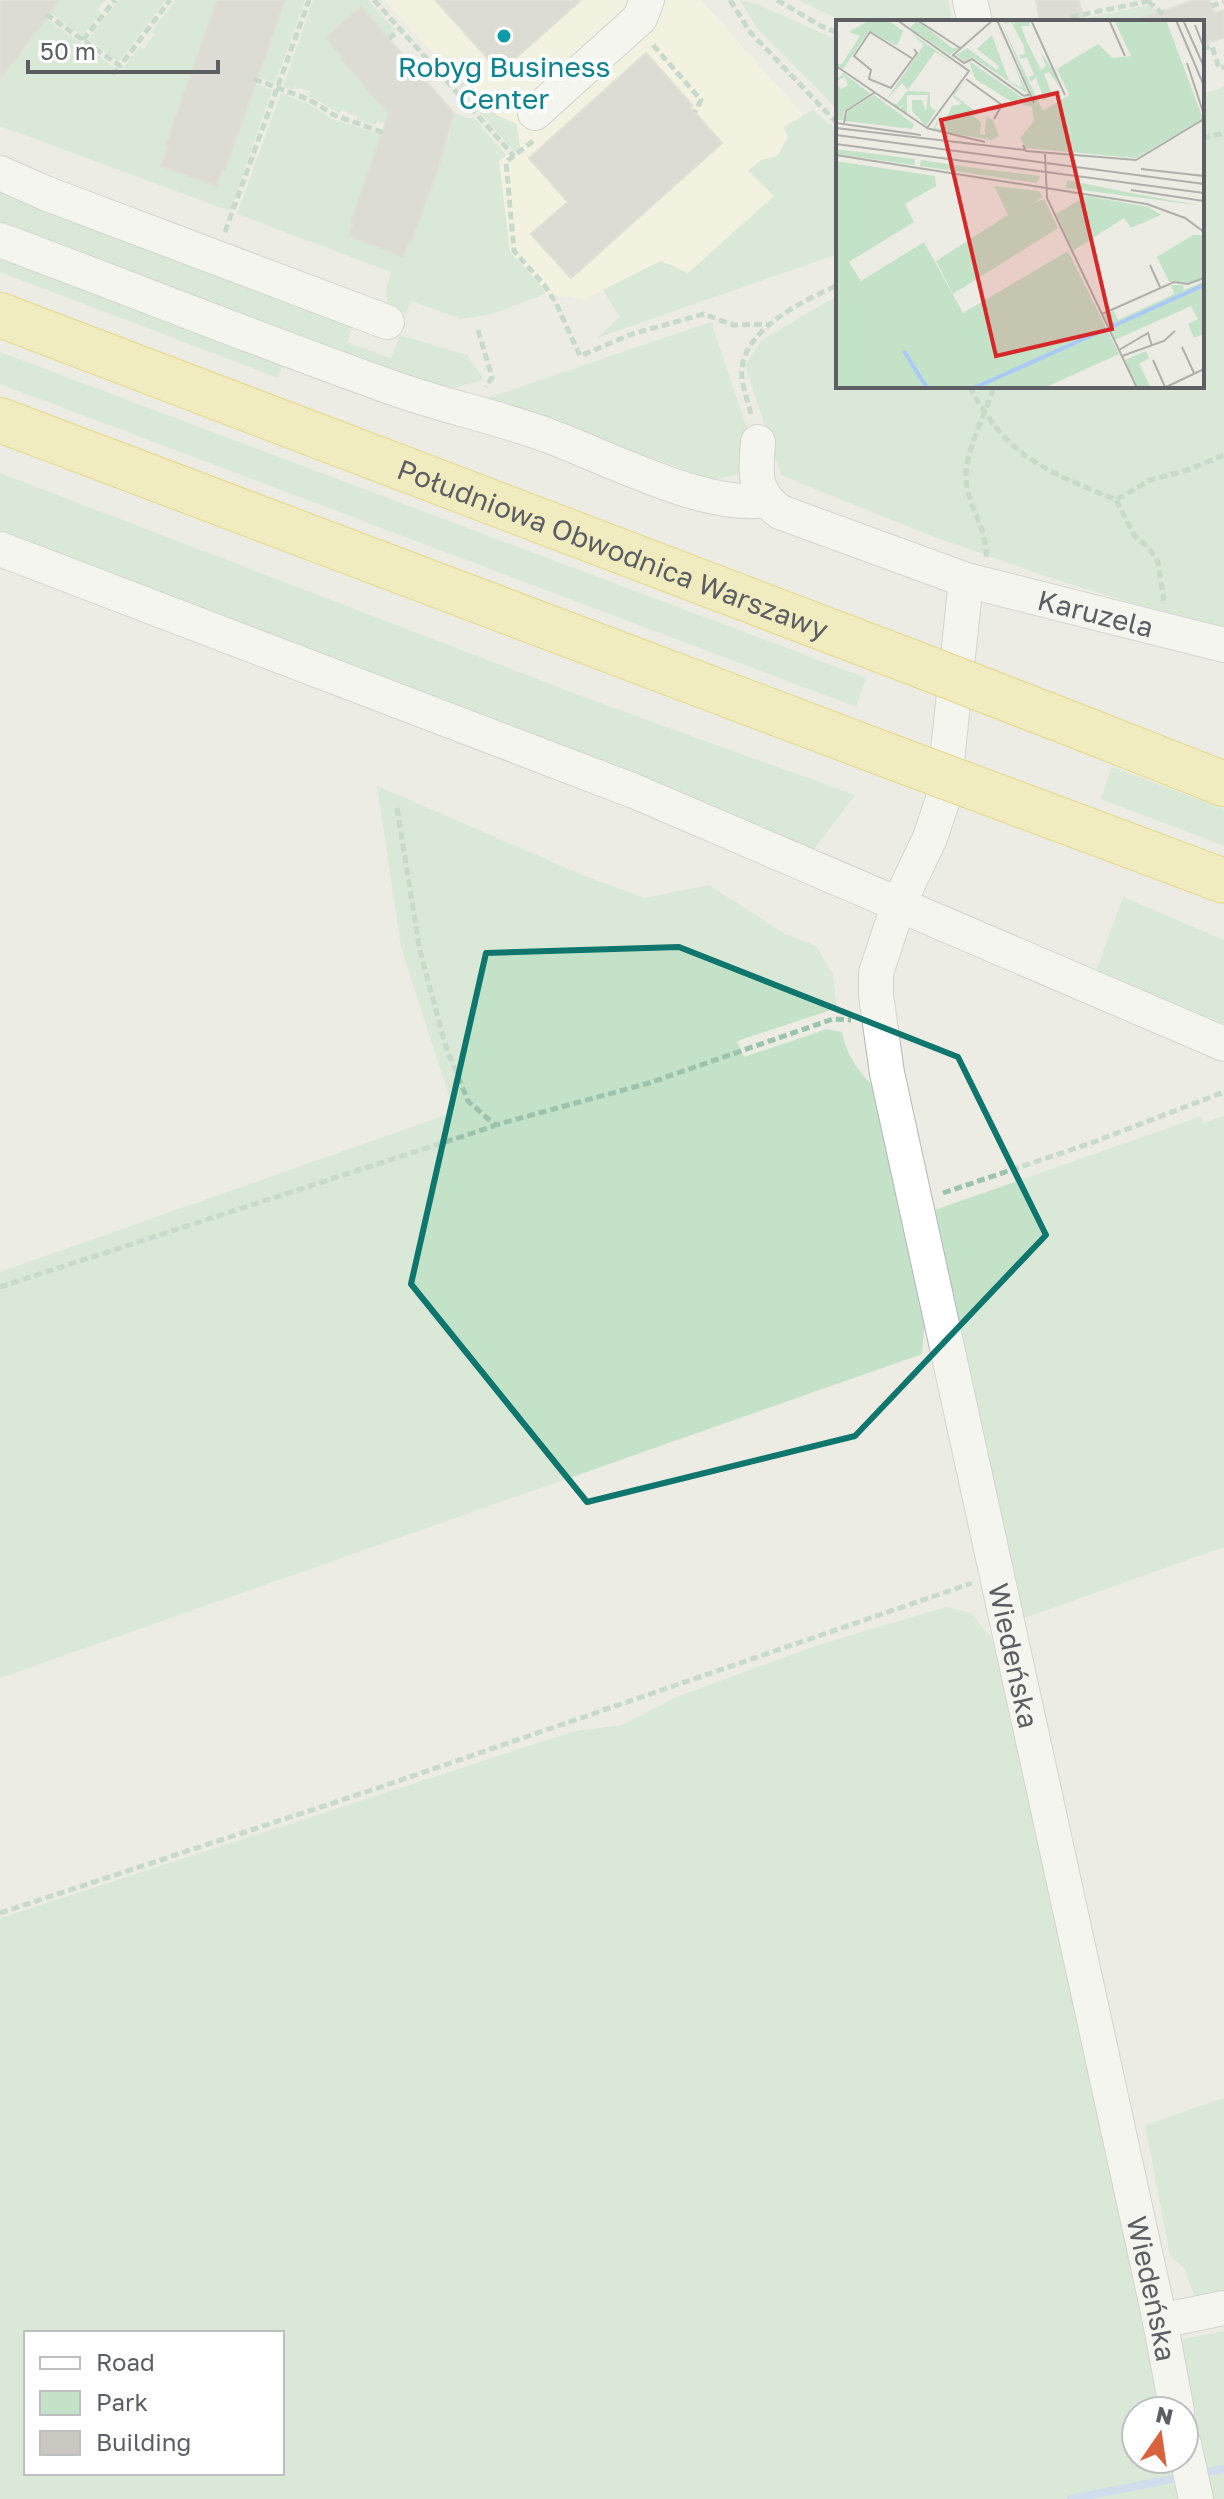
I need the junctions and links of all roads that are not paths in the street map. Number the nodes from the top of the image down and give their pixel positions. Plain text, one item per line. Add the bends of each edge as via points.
1 (970, 0) edge
2 (641, 12) edge
3 (975, 20) edge
4 (539, 122) road end
5 (0, 173) edge
6 (0, 240) edge
7 (0, 315) edge
8 (387, 322) dead end
9 (0, 420) edge
10 (758, 442) road end
11 (764, 500) junction
12 (0, 549) edge
13 (974, 582) junction
14 (1224, 645) edge
15 (1224, 784) edge
16 (1124, 844) junction
17 (1224, 881) edge
18 (1224, 900) edge
19 (899, 903) junction
20 (1224, 1044) edge
21 (1224, 2308) edge
22 (1160, 2321) junction
23 (1174, 2395) edge
24 (1191, 2475) edge
25 (1196, 2499) edge

1 - 3 street
2 - 4 street
5 - 8 street
6 - 11 street via 620,466 702,493 746,503
7 - 15 highway, Południowa Obwodnica Warszawy, bridge
9 - 16 highway, bridge
10 - 11 street via 756,468
11 - 13 street, Karuzela via 780,512
12 - 19 street via 558,761
13 - 14 street, Karuzela
13 - 19 street, Wiedeńska via 943,799
16 - 17 highway
16 - 18 highway
19 - 20 street
19 - 22 street, Wiedeńska via 876,973 887,1073
21 - 22 street
22 - 23 street, Wiedeńska
24 - 25 street

